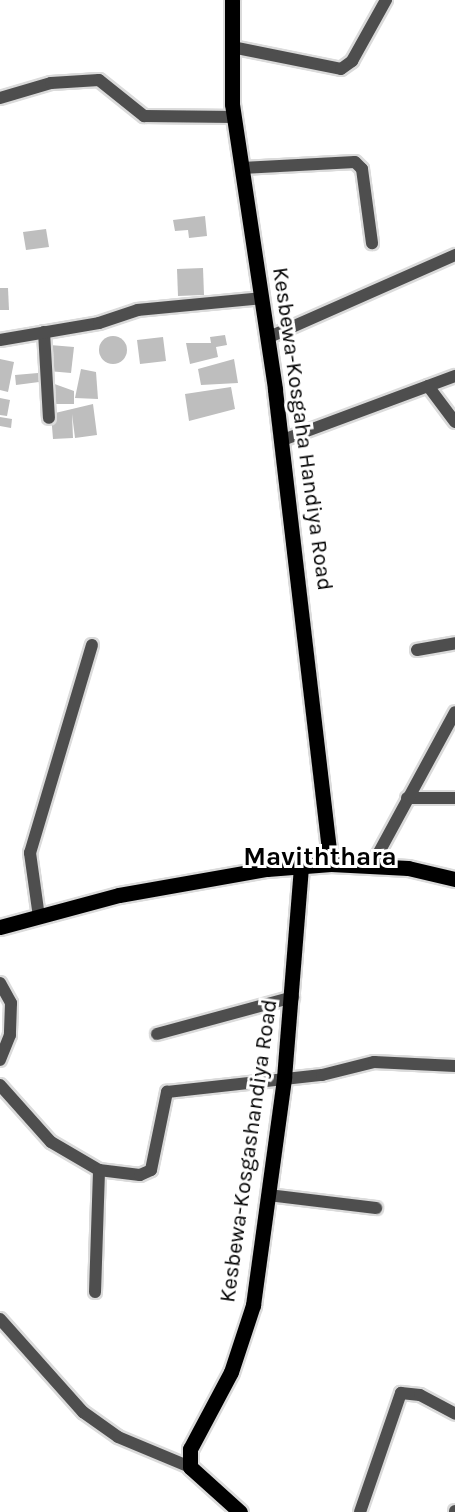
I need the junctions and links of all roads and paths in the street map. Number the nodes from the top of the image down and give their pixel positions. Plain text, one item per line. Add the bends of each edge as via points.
1 (232, 0) edge
2 (386, 0) edge
3 (232, 47) junction
4 (0, 98) edge
5 (234, 117) junction
6 (242, 168) junction
7 (372, 243) dead end
8 (455, 255) edge
9 (262, 298) junction
10 (44, 332) junction
11 (267, 338) junction
12 (0, 340) edge
13 (455, 376) edge
14 (428, 386) junction
15 (49, 418) dead end
16 (455, 422) edge
17 (280, 441) junction
18 (455, 643) edge
19 (92, 645) dead end
20 (417, 650) dead end
21 (455, 712) edge
22 (407, 798) junction
23 (455, 798) edge
24 (331, 864) junction
25 (301, 867) junction
26 (371, 867) junction
27 (455, 879) edge
28 (39, 917) junction
29 (0, 927) edge
30 (0, 983) edge
31 (293, 997) junction
32 (156, 1034) dead end
33 (0, 1059) edge
34 (455, 1066) edge
35 (284, 1078) junction
36 (0, 1086) edge
37 (99, 1170) junction
38 (268, 1195) junction
39 (376, 1208) dead end
40 (95, 1292) dead end
41 (0, 1318) edge
42 (455, 1414) edge
43 (190, 1467) junction
44 (240, 1512) edge
45 (360, 1512) edge

1 - 3 main road, Kesbewa-Kosgaha Handiya Road
2 - 3 street via 352,61 341,69
3 - 5 main road, Kesbewa-Kosgaha Handiya Road
4 - 5 street via 51,83 99,80 144,117
5 - 6 main road, Kesbewa-Kosgaha Handiya Road
6 - 7 street via 359,164
6 - 9 main road, Kesbewa-Kosgaha Handiya Road
8 - 11 street
9 - 10 street via 138,310
9 - 11 main road, Kesbewa-Kosgaha Handiya Road
10 - 12 street
10 - 15 street
11 - 17 main road, Kesbewa-Kosgaha Handiya Road
13 - 14 street
14 - 16 street
14 - 17 street
17 - 24 main road, Kesbewa-Kosgaha Handiya Road
18 - 20 street
19 - 28 street via 30,853
21 - 22 street
22 - 23 street
22 - 26 street
24 - 25 main road
24 - 26 main road
25 - 28 main road via 119,895
25 - 31 main road, Kesbewa-Kosgashandiya Road
26 - 27 main road
28 - 29 main road
30 - 33 street via 11,1004 10,1035
31 - 32 street
31 - 35 main road, Kesbewa-Kosgashandiya Road
34 - 35 street via 374,1062
35 - 37 street via 176,1087 167,1092 151,1170 141,1175
35 - 38 main road, Kesbewa-Kosgashandiya Road
36 - 37 street via 51,1142
37 - 40 street
38 - 39 street
38 - 43 main road, Kesbewa-Kosgashandiya Road via 253,1305 231,1372 190,1449
41 - 43 street via 83,1412 118,1437
42 - 45 street via 420,1395 401,1393
43 - 44 main road

